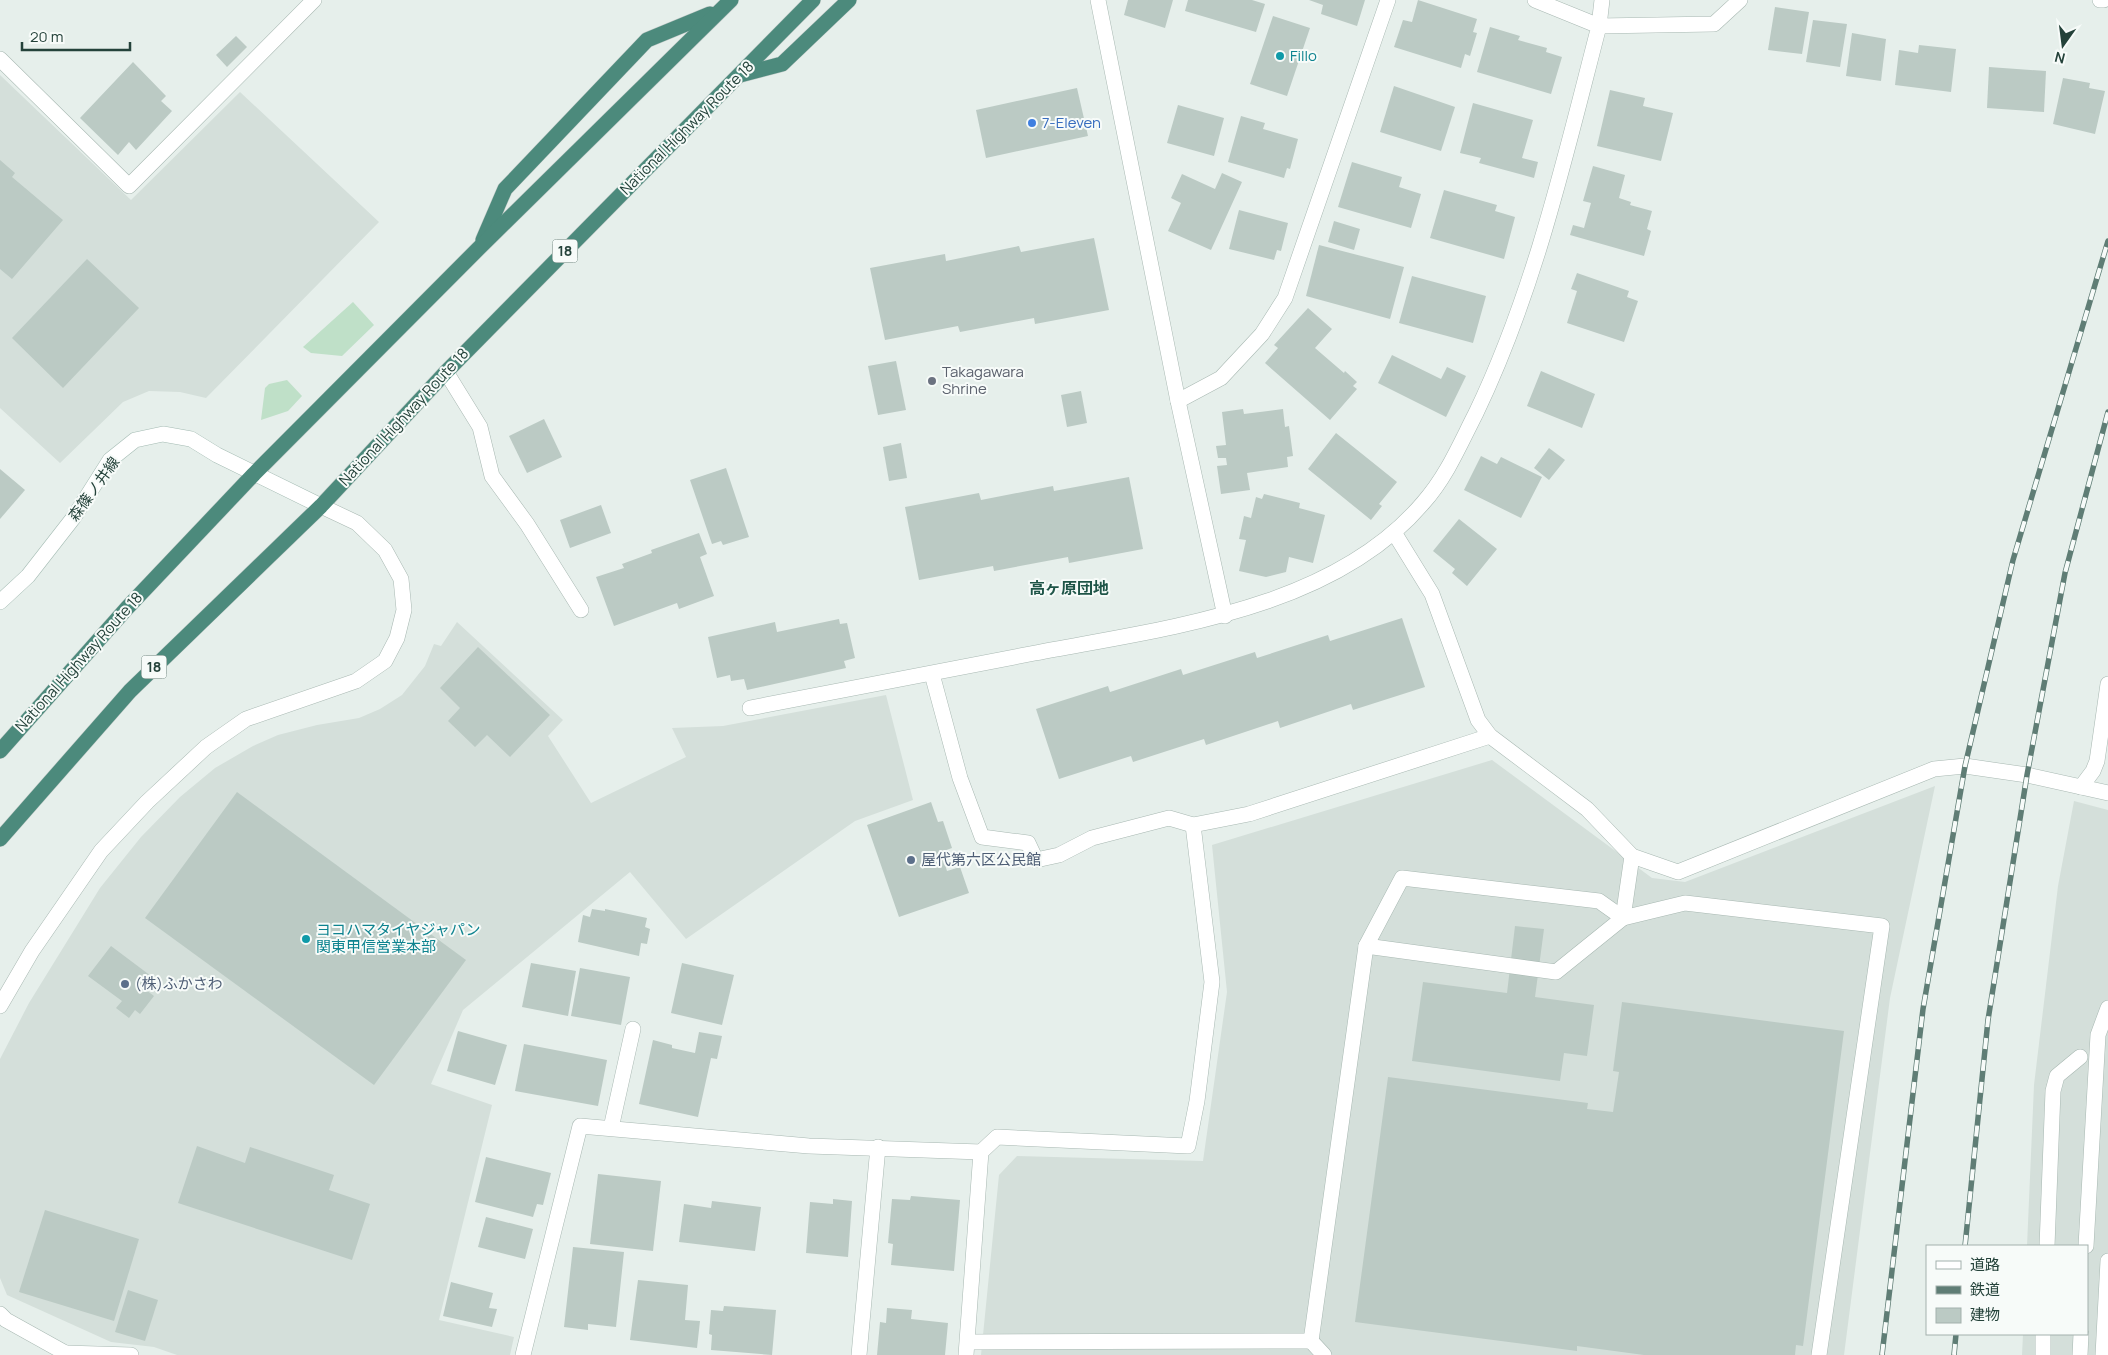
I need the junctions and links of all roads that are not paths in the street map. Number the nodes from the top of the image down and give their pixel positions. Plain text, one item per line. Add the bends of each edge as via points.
1 (314, 0) edge
2 (813, 0) edge
3 (848, 0) edge
4 (1098, 0) edge
5 (1388, 0) edge
6 (1535, 0) edge
7 (1602, 0) edge
8 (1740, 0) edge
9 (2100, 0) edge
10 (2104, 0) edge
11 (726, 3) edge
12 (1599, 26) junction
13 (0, 59) edge
14 (739, 75) junction
15 (479, 248) junction
16 (446, 372) junction
17 (1178, 401) junction
18 (254, 474) junction
19 (321, 506) junction
20 (1395, 534) junction
21 (0, 602) edge
22 (581, 610) dead end
23 (1225, 616) junction
24 (932, 674) junction
25 (2108, 684) edge
26 (750, 708) dead end
27 (1490, 736) junction
28 (0, 751) edge
29 (2081, 787) junction
30 (2108, 792) edge
31 (1193, 825) junction
32 (0, 839) edge
33 (1632, 856) junction
34 (1623, 918) junction
35 (1366, 946) junction
36 (0, 1006) edge
37 (2108, 1008) edge
38 (633, 1029) dead end
39 (2080, 1057) dead end
40 (611, 1128) junction
41 (878, 1147) junction
42 (981, 1152) junction
43 (2047, 1245) edge
44 (2086, 1245) edge
45 (2108, 1261) edge
46 (0, 1314) edge
47 (2043, 1335) edge
48 (2081, 1335) edge
49 (1311, 1341) junction
50 (967, 1349) edge
51 (67, 1354) edge
52 (131, 1355) edge
53 (523, 1355) edge
54 (859, 1355) edge
55 (1324, 1355) edge
56 (1819, 1355) edge
57 (2043, 1355) edge
58 (2080, 1355) edge
59 (2103, 1355) edge

1 - 13 street via 129,186
2 - 14 highway, National Highway Route 18 / 18
3 - 14 highway via 782,64
4 - 17 street
5 - 17 street via 1285,298 1262,334 1221,378
6 - 12 street
7 - 12 street
8 - 12 street via 1714,24
9 - 10 street
11 - 15 highway, National Highway Route 18
11 - 15 highway via 647,40 505,189
12 - 20 street via 1557,189 1526,288 1493,377 1448,470
14 - 16 highway, National Highway Route 18 / 18
15 - 18 highway, National Highway Route 18
16 - 19 highway, National Highway Route 18 / 18
16 - 22 street via 480,427 492,476 527,524
17 - 23 street
18 - 19 street, 森篠ノ井線
18 - 21 street, 森篠ノ井線 via 191,439 163,434 135,440 110,460 84,504 28,576
18 - 28 highway, National Highway Route 18 via 127,608
19 - 32 highway, National Highway Route 18 / 18 via 130,691
19 - 36 street, 森篠ノ井線 via 358,523 385,550 400,579 404,610 397,638 385,661 356,681 246,719 206,747 101,851 32,950
20 - 23 street via 1325,578
20 - 27 street via 1432,594 1478,720
23 - 24 street
24 - 26 street
24 - 31 street via 960,778 982,837 1028,843 1036,860 1059,854 1092,838 1168,818
25 - 29 street via 2097,761
27 - 31 street via 1249,814
27 - 33 street via 1587,809
29 - 30 street
29 - 33 street via 1966,766 1934,770 1678,872
31 - 42 street via 1212,982 1188,1146 997,1137
33 - 34 street
34 - 35 street via 1556,972
34 - 35 street via 1599,901 1402,878
34 - 56 street via 1686,903 1882,926
35 - 49 street
37 - 44 street via 2098,1035
38 - 40 street
39 - 43 street via 2058,1076 2053,1091
40 - 41 street via 809,1146
40 - 53 street via 580,1126
41 - 42 street
41 - 54 street
42 - 50 street
45 - 59 street
46 - 51 street
47 - 57 street
48 - 58 street
49 - 50 street
49 - 55 street
51 - 52 street

